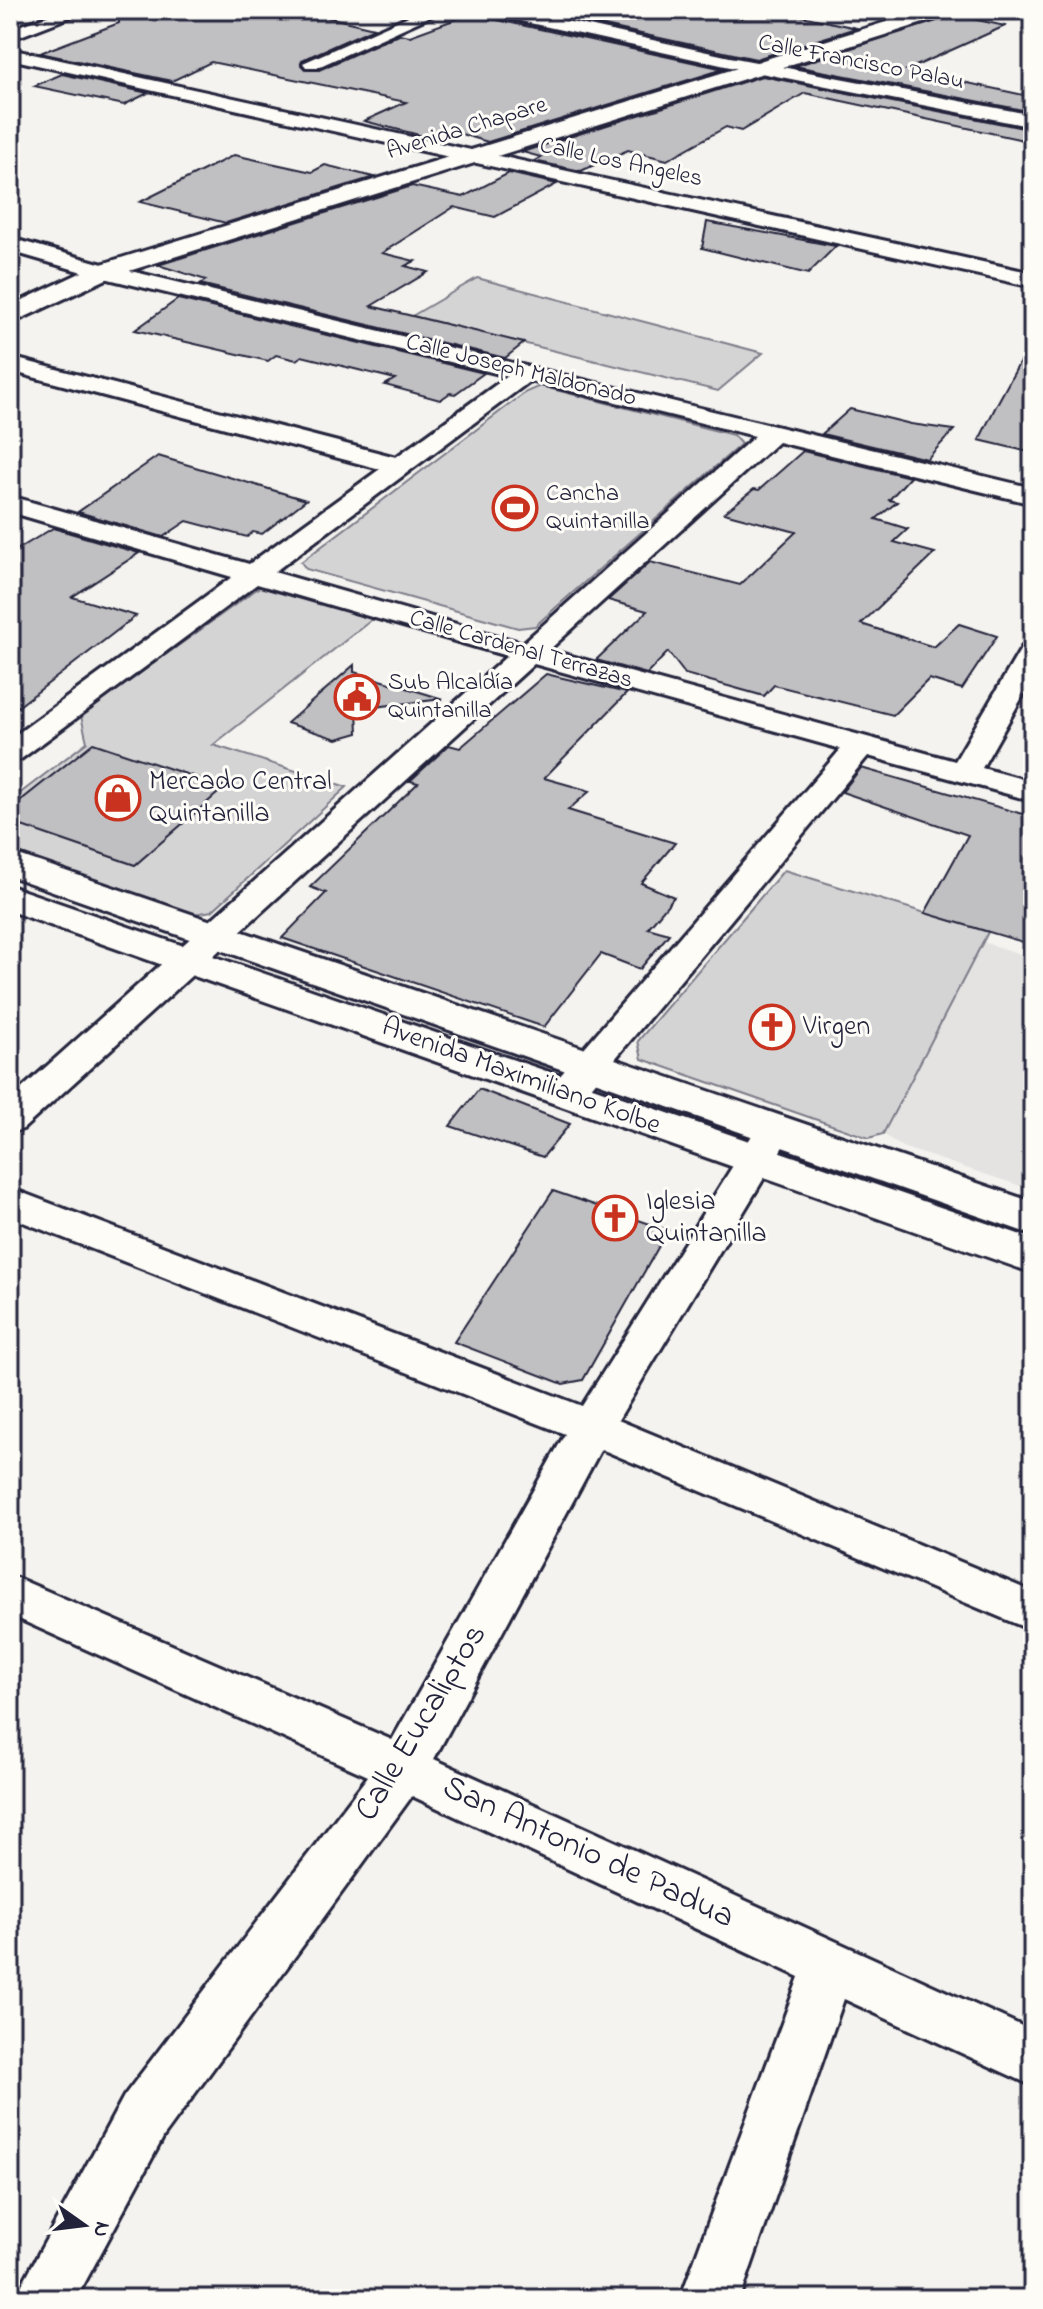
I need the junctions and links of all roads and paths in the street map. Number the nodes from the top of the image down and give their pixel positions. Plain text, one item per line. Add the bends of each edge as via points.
1 (80, 10) edge
2 (436, 10) edge
3 (493, 10) edge
4 (902, 10) edge
5 (945, 10) edge
6 (10, 35) edge
7 (10, 54) edge
8 (730, 62) junction
9 (312, 63) dead end
10 (758, 67) junction
11 (1033, 121) edge
12 (438, 148) junction
13 (467, 156) junction
14 (10, 244) edge
15 (80, 262) junction
16 (104, 271) junction
17 (1033, 280) edge
18 (10, 295) edge
19 (10, 316) edge
20 (10, 364) edge
21 (528, 372) junction
22 (773, 433) junction
23 (400, 466) junction
24 (1033, 496) edge
25 (10, 504) edge
26 (253, 574) junction
27 (1033, 652) edge
28 (527, 653) junction
29 (860, 746) junction
30 (10, 753) edge
31 (964, 773) junction
32 (1033, 792) edge
33 (10, 863) edge
34 (10, 898) edge
35 (200, 947) junction
36 (577, 1080) junction
37 (10, 1120) edge
38 (764, 1145) junction
39 (10, 1202) edge
40 (1033, 1219) edge
41 (1033, 1256) edge
42 (591, 1427) junction
43 (10, 1594) edge
44 (1033, 1612) edge
45 (403, 1768) junction
46 (830, 1964) junction
47 (1033, 2059) edge
48 (44, 2299) edge
49 (710, 2299) edge

1 - 6 street
2 - 9 street
3 - 8 street, Calle Francisco Palau
4 - 8 main road, Avenida Chapare
5 - 10 main road, Avenida Chapare
7 - 12 street, Calle Los Angeles
8 - 10 street, Calle Francisco Palau
8 - 12 main road, Avenida Chapare
10 - 11 street, Calle Francisco Palau
10 - 13 main road, Avenida Chapare
12 - 13 street, Calle Los Angeles
12 - 15 main road, Avenida Chapare
13 - 16 main road, Avenida Chapare
13 - 17 street, Calle Los Angeles
14 - 15 street, Calle Joseph Maldonado
15 - 16 street, Calle Joseph Maldonado
15 - 18 main road, Avenida Chapare
16 - 19 main road, Avenida Chapare
16 - 21 street, Calle Joseph Maldonado
20 - 23 street
21 - 22 street, Calle Joseph Maldonado
21 - 23 street
22 - 24 street, Calle Joseph Maldonado
22 - 28 street
23 - 26 street
25 - 26 street, Calle Cardenal Terrazas
26 - 28 street, Calle Cardenal Terrazas
26 - 30 street
27 - 31 street
28 - 29 street, Calle Cardenal Terrazas
28 - 35 street
29 - 31 street, Calle Cardenal Terrazas
29 - 36 street
31 - 32 street, Calle Cardenal Terrazas
33 - 35 main road, Avenida Maximiliano Kolbe
34 - 35 main road, Avenida Maximiliano Kolbe
35 - 36 main road, Avenida Maximiliano Kolbe
35 - 37 street
36 - 38 main road, Avenida Maximiliano Kolbe
38 - 40 main road, Avenida Maximiliano Kolbe
38 - 41 main road, Avenida Maximiliano Kolbe
38 - 42 street, Calle Eucaliptos
39 - 42 street
42 - 44 street
42 - 45 street, Calle Eucaliptos
43 - 45 street, San Antonio de Padua
45 - 46 street, San Antonio de Padua
45 - 48 street, Calle Eucaliptos via 144,2116
46 - 47 street, San Antonio de Padua
46 - 49 street

